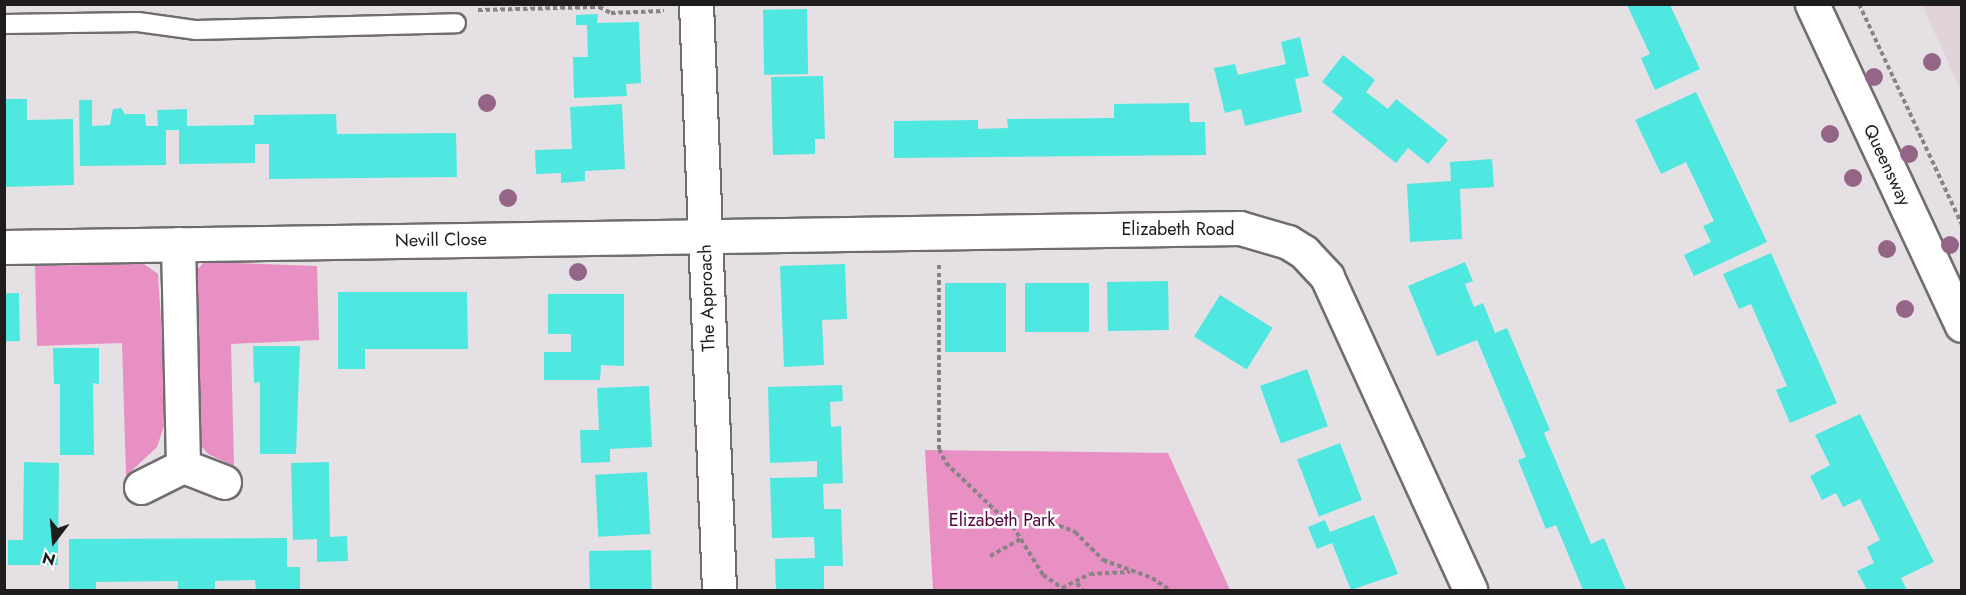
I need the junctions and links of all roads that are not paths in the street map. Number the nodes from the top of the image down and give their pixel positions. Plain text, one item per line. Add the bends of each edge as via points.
1 (1812, 4) edge
2 (683, 8) edge
3 (456, 23) road end
4 (4, 24) edge
5 (705, 236) junction
6 (178, 244) junction
7 (4, 247) edge
8 (1962, 325) edge
9 (183, 466) junction
10 (224, 483) dead end
11 (141, 487) dead end
12 (719, 591) edge
13 (1470, 591) edge

1 - 8 street, Queensway
2 - 5 street, The Approach
3 - 4 lane via 196,30 138,22
5 - 6 street, Nevill Close
5 - 12 street, The Approach
5 - 13 street, Elizabeth Road via 1240,228 1288,242 1304,252 1327,277 1337,296
6 - 7 street, Nevill Close
6 - 9 street
9 - 10 street
9 - 11 street

